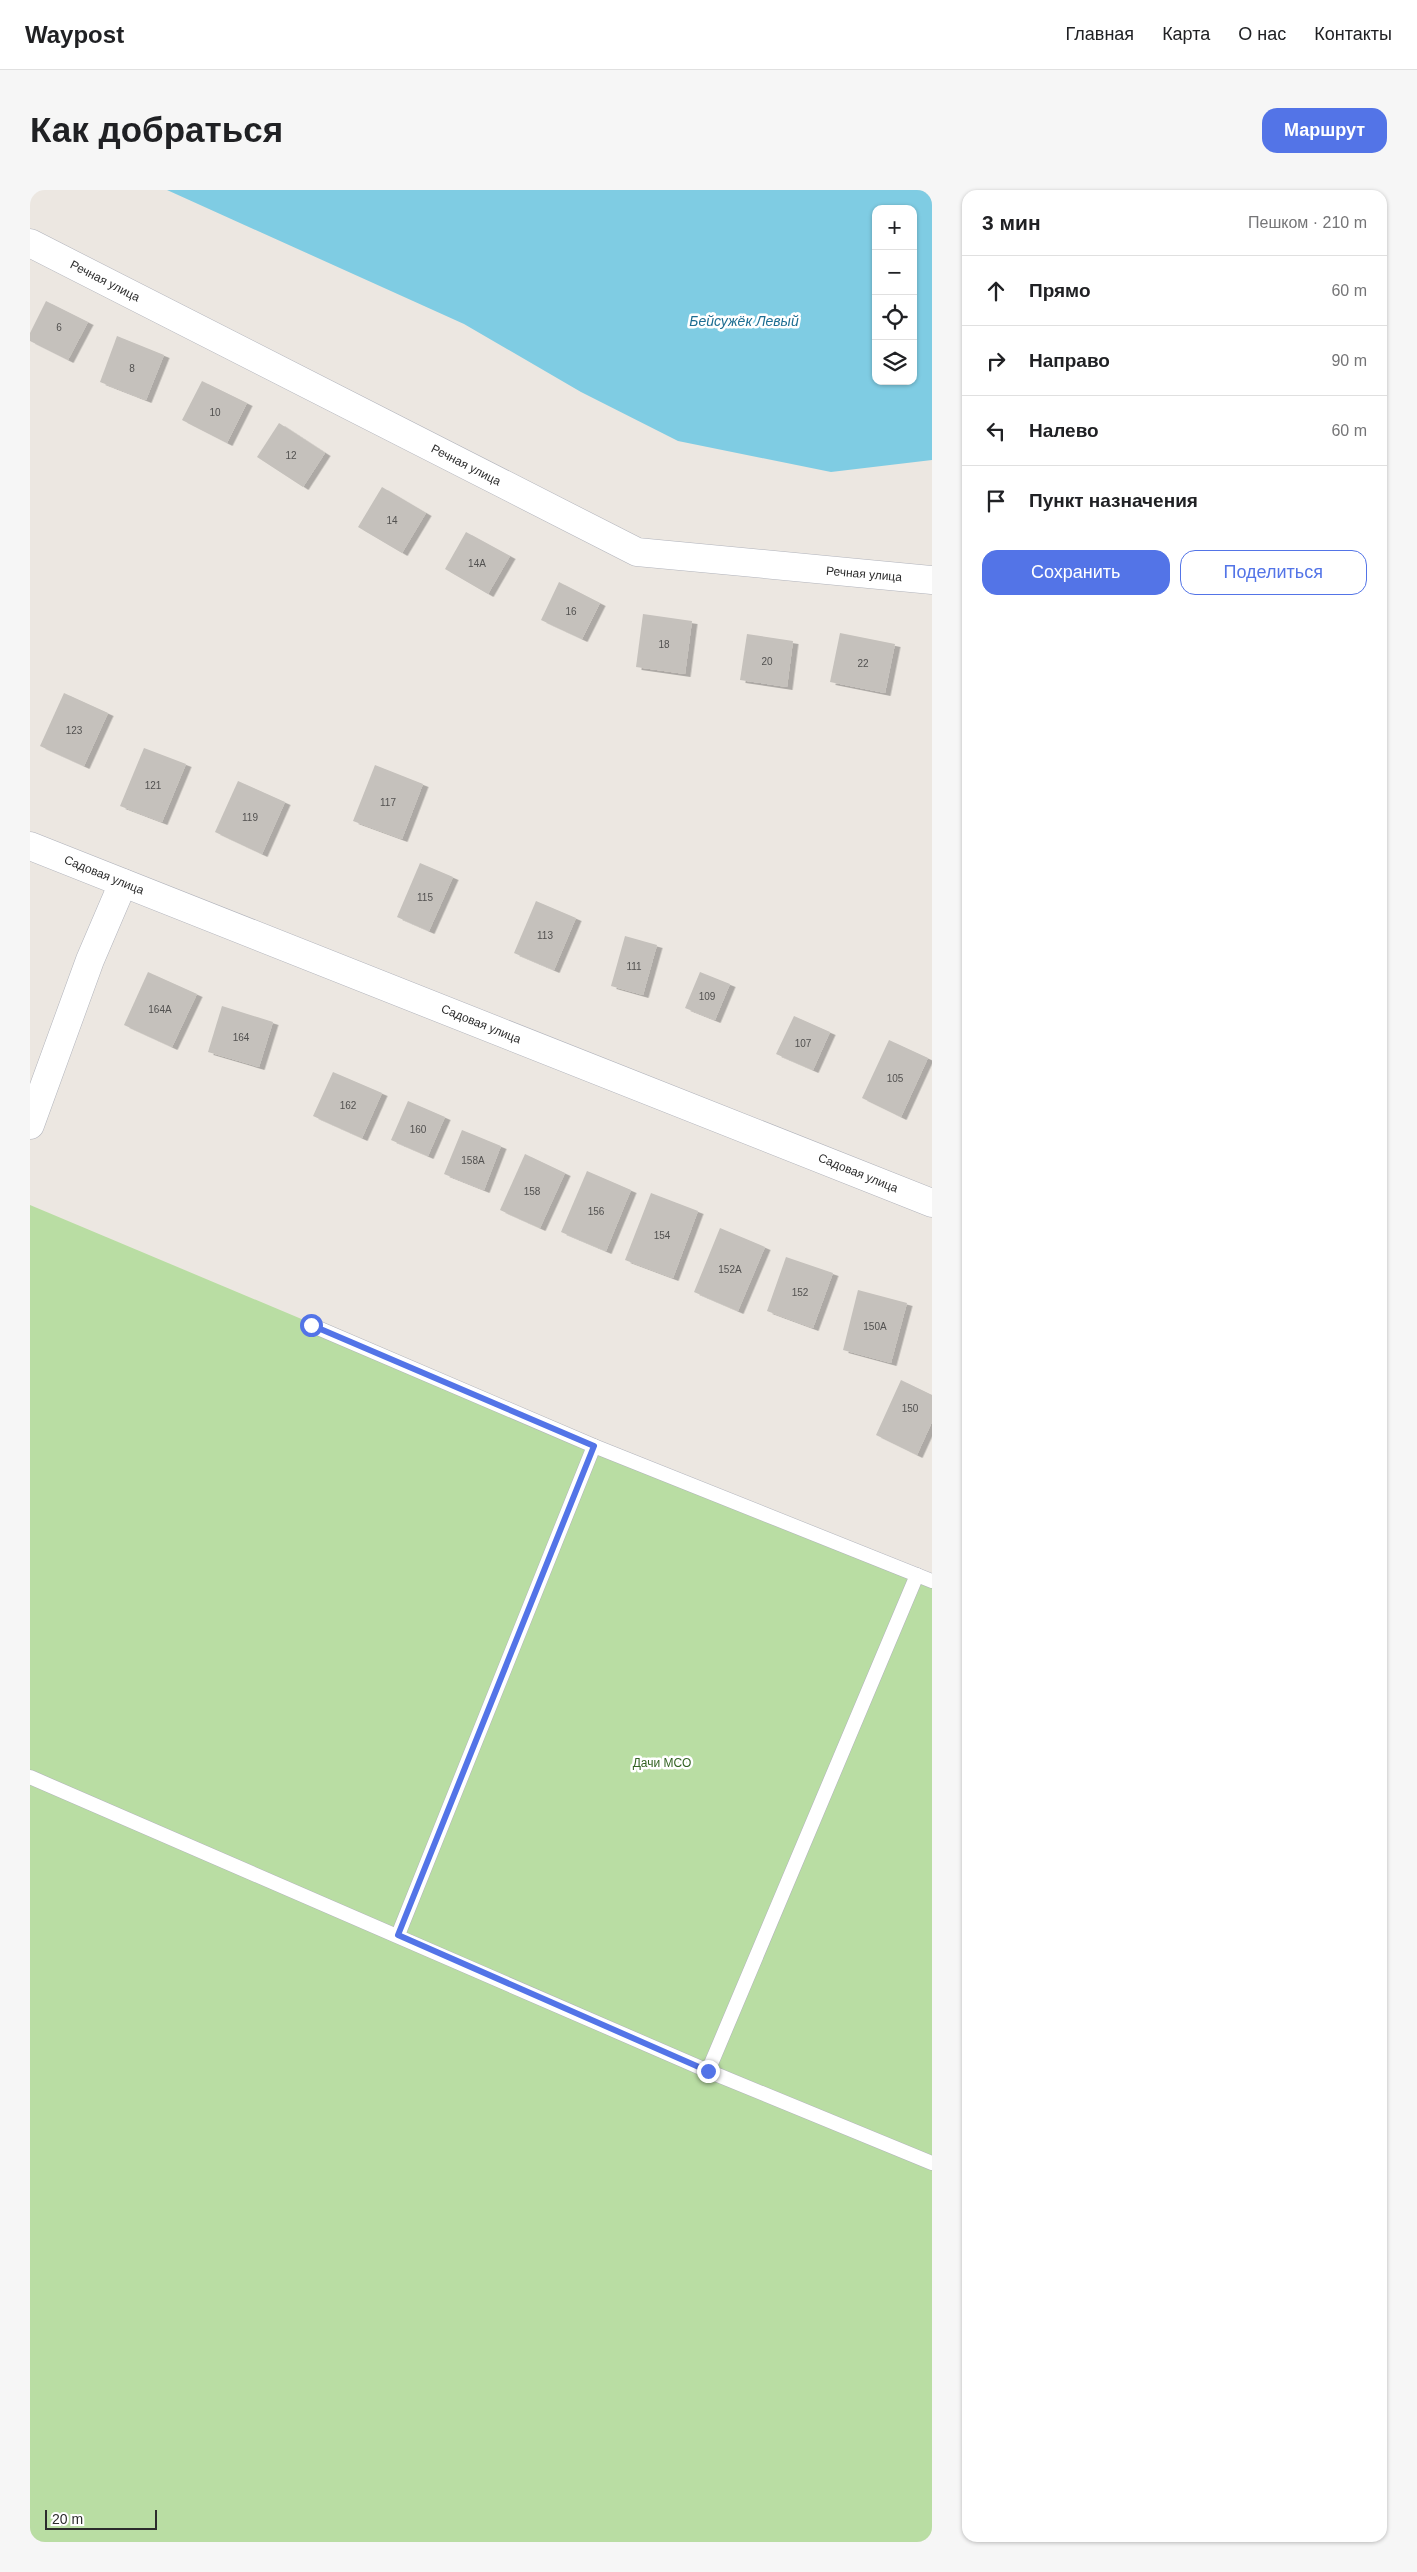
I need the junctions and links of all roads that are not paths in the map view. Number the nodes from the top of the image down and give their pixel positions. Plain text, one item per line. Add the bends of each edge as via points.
1 (30, 243) edge
2 (932, 580) edge
3 (30, 846) edge
4 (124, 883) junction
5 (30, 1125) edge
6 (932, 1203) edge
7 (311, 1325) dead end
8 (594, 1446) junction
9 (918, 1575) junction
10 (932, 1581) edge
11 (30, 1777) edge
12 (398, 1935) junction
13 (708, 2071) junction
14 (932, 2163) edge

1 - 2 street, Речная улица via 637,552
3 - 4 street, Садовая улица
4 - 5 street via 90,960
4 - 6 street, Садовая улица
7 - 8 lane
8 - 9 lane
8 - 12 lane
9 - 10 lane
9 - 13 lane
11 - 12 lane
12 - 13 lane
13 - 14 lane

